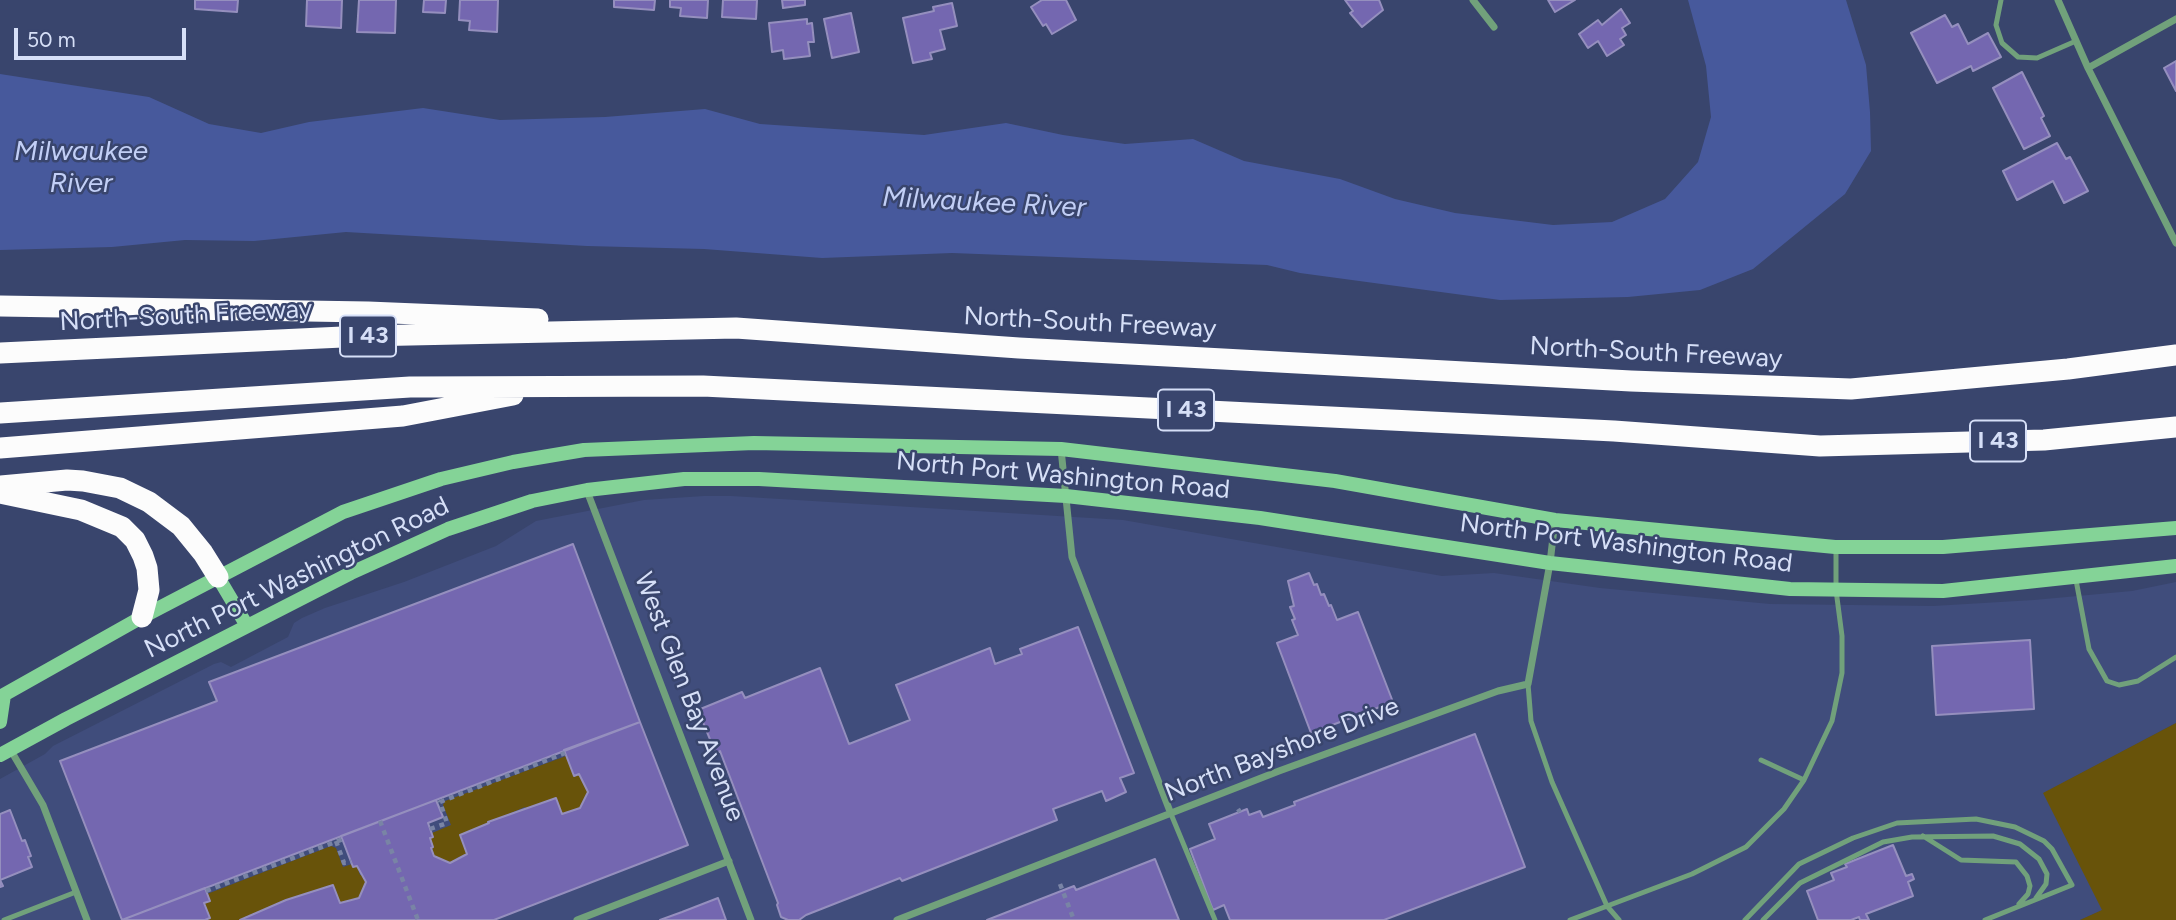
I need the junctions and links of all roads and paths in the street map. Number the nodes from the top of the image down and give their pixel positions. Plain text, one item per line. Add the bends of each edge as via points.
1 (1473, 0) edge
2 (2001, 0) edge
3 (2058, 0) edge
4 (2176, 19) edge
5 (1494, 27) dead end
6 (2076, 41) junction
7 (2088, 68) junction
8 (2176, 243) edge
9 (0, 306) edge
10 (736, 328) junction
11 (0, 354) edge
12 (2176, 355) edge
13 (552, 387) junction
14 (0, 413) edge
15 (2176, 427) edge
16 (0, 448) edge
17 (1061, 449) junction
18 (0, 486) edge
19 (586, 490) junction
20 (0, 493) edge
21 (1066, 496) junction
22 (1555, 520) junction
23 (2176, 528) edge
24 (1835, 547) junction
25 (1550, 563) junction
26 (2176, 566) edge
27 (218, 577) junction
28 (2075, 577) junction
29 (1836, 590) junction
30 (142, 617) junction
31 (247, 626) junction
32 (2176, 657) edge
33 (1528, 684) junction
34 (2, 696) edge
35 (0, 722) edge
36 (5, 752) edge
37 (565, 753) dead end
38 (1761, 760) dead end
39 (1804, 780) junction
40 (1171, 814) junction
41 (380, 821) dead end
42 (430, 829) dead end
43 (1923, 836) junction
44 (343, 839) dead end
45 (336, 841) junction
46 (351, 861) dead end
47 (729, 861) junction
48 (1060, 884) dead end
49 (206, 891) dead end
50 (76, 892) junction
51 (2034, 900) junction
52 (1607, 906) junction
53 (2014, 908) junction
54 (4, 920) edge
55 (87, 920) edge
56 (418, 920) edge
57 (577, 920) edge
58 (751, 920) edge
59 (897, 920) edge
60 (1074, 920) edge
61 (1215, 920) edge
62 (1570, 920) edge
63 (1619, 920) edge
64 (1745, 920) edge
65 (1763, 920) edge
66 (1985, 920) edge

1 - 5 street
2 - 6 lane via 1996,25 2002,43 2018,57 2037,58
3 - 6 street
4 - 7 street
6 - 7 street
7 - 8 street
9 - 10 highway via 368,312
10 - 11 highway, North-South Freeway / I 43 via 364,336
10 - 12 highway, North-South Freeway / I 43 via 1019,348 1851,389
13 - 14 highway, I 43 via 321,391
13 - 15 highway, I 43 via 703,386 1614,431 1820,446 2044,440
13 - 16 highway via 403,416
17 - 21 street
17 - 22 main road, North Port Washington Road via 1335,481
17 - 27 main road, North Port Washington Road via 754,443 584,450 442,479 343,512
18 - 27 highway via 67,480 120,488 181,526
19 - 21 main road, North Port Washington Road via 684,479 759,479
19 - 31 main road, North Port Washington Road via 532,501 448,530
19 - 47 street, West Glen Bay Avenue
20 - 30 highway via 81,510 122,527 135,540 146,568 149,590
21 - 25 main road, North Port Washington Road via 1260,518
21 - 40 street via 1072,557
22 - 24 main road, North Port Washington Road
22 - 25 street
23 - 24 main road, North Port Washington Road via 1943,547
24 - 29 lane
25 - 29 main road, North Port Washington Road
25 - 33 street
26 - 28 main road, North Port Washington Road
27 - 30 main road, North Port Washington Road
27 - 31 main road
28 - 29 main road, North Port Washington Road via 1943,591
28 - 32 lane via 2089,649 2107,681 2119,685 2138,681
29 - 39 lane via 1842,673 1832,721
30 - 34 main road, North Port Washington Road
31 - 36 main road, North Port Washington Road
33 - 40 street, North Bayshore Drive via 1498,691
33 - 52 lane via 1531,721 1552,782
34 - 35 main road
36 - 50 street via 43,805
37 - 42 path via 440,802 447,823
38 - 39 lane
39 - 52 lane via 1784,809 1746,847 1692,874
40 - 59 street, North Bayshore Drive
40 - 61 lane
41 - 56 path
43 - 51 lane via 1993,836 2020,844 2039,859 2048,874
43 - 53 lane via 1961,860 2019,864 2029,890
43 - 65 lane via 1883,842 1807,879
44 - 45 path
45 - 46 path via 344,863
45 - 49 path
47 - 57 street
47 - 58 street, West Glen Bay Avenue
48 - 60 path
50 - 54 lane
50 - 55 street
51 - 53 lane
51 - 64 lane via 2072,885 2044,841 1984,819 1907,822 1878,828 1803,861
52 - 62 lane
52 - 63 lane
53 - 66 lane

